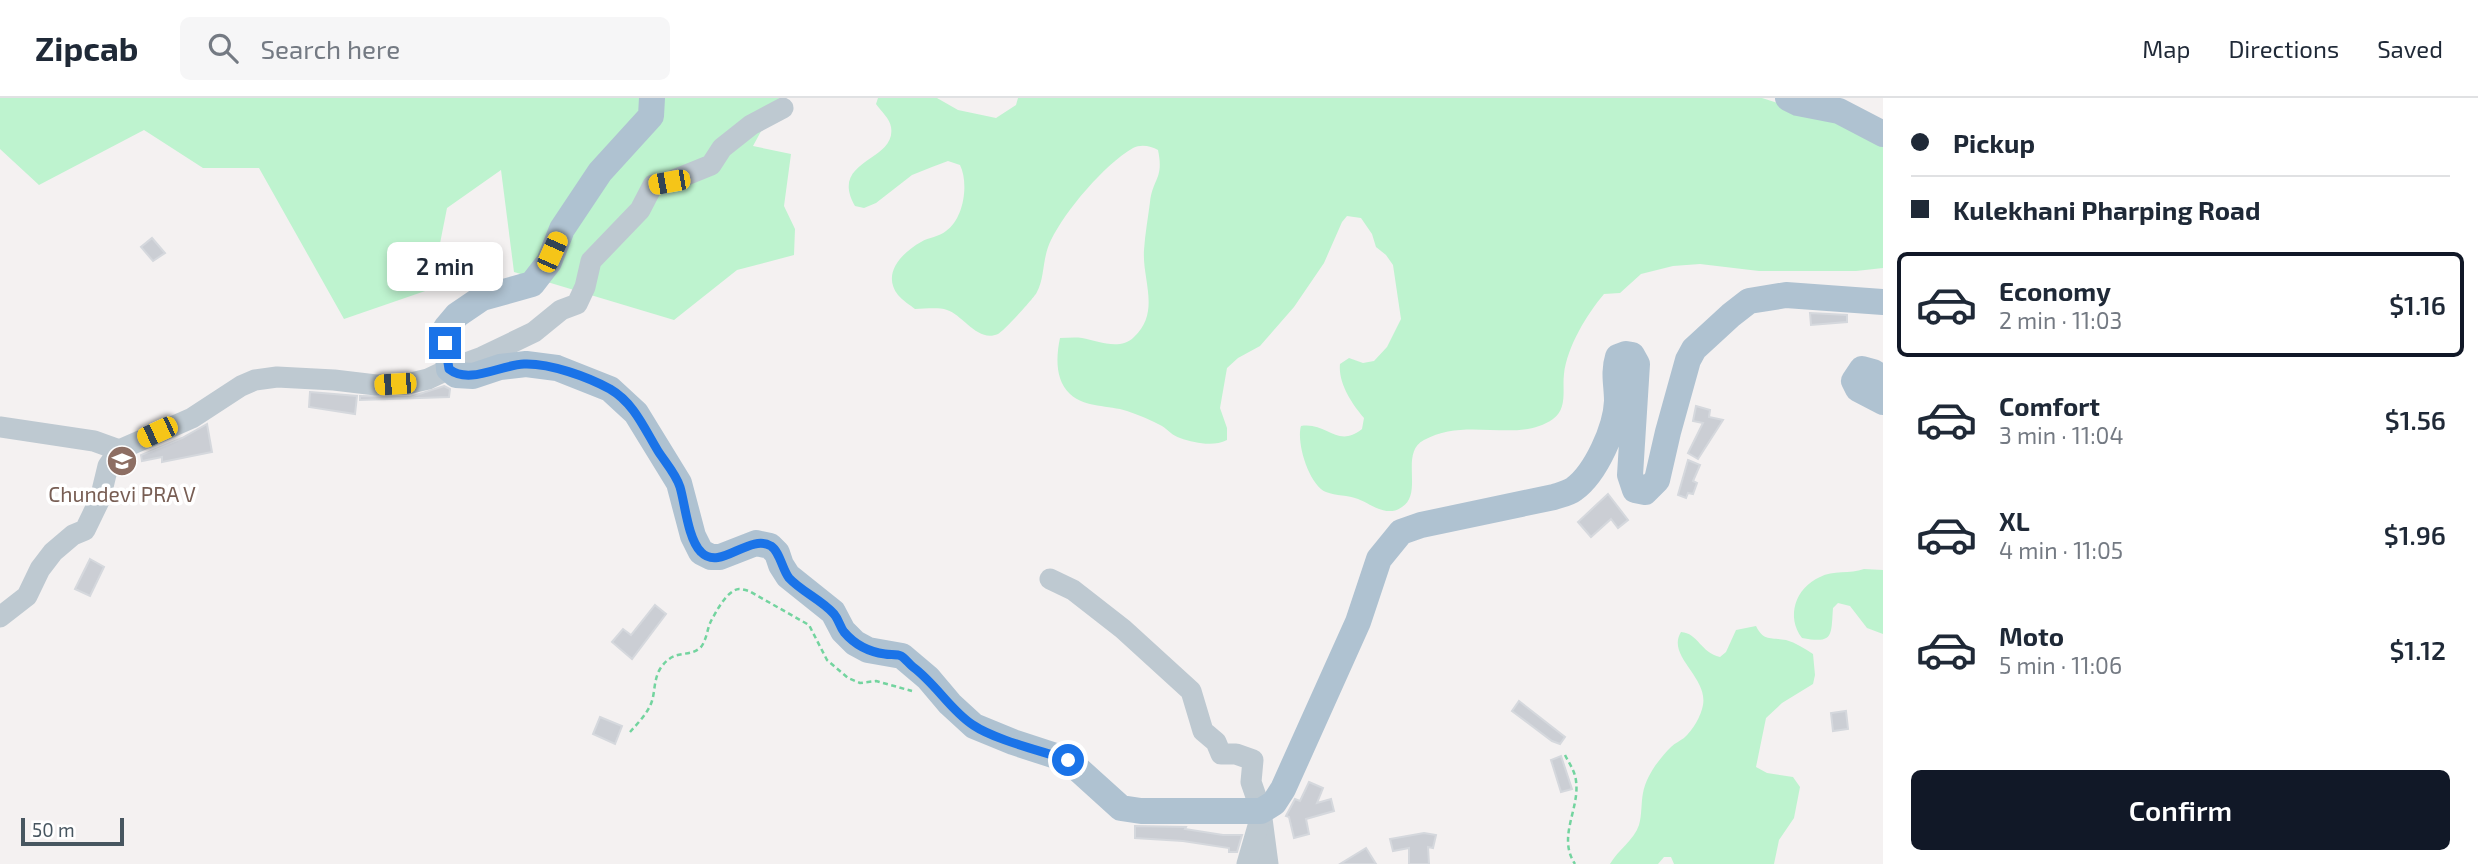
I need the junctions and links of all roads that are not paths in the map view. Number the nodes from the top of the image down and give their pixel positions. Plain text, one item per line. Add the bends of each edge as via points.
1 (652, 98) edge
2 (1788, 98) edge
3 (783, 108) dead end
4 (1883, 134) edge
5 (1883, 302) edge
6 (449, 369) junction
7 (1883, 378) edge
8 (1883, 402) edge
9 (0, 427) edge
10 (119, 450) junction
11 (1050, 579) dead end
12 (0, 617) edge
13 (1261, 811) junction
14 (1247, 864) edge
15 (1268, 864) edge

1 - 6 main road via 650,116 600,172 532,284 482,298 446,328
2 - 4 main road via 1839,111
3 - 6 street via 751,125 722,148 711,165 653,185 640,210 591,261 577,304 561,310 534,332
5 - 13 main road via 1786,295 1749,301 1740,308 1694,349 1688,360 1657,480 1645,492 1635,490 1630,475 1637,365 1632,355 1626,354 1618,358 1614,370 1617,401 1608,442 1574,489 1401,532 1380,559 1358,622 1283,789 1274,803
6 - 10 street via 407,384 277,377 255,380 192,418
6 - 13 main road via 456,375 472,376 526,364 557,368 610,389 636,412 679,483 701,552 720,557 756,543 770,546 788,576 833,612 855,643 902,656 974,726 1068,760 1121,808
7 - 8 main road via 1862,369 1854,381 1858,389
9 - 10 street via 94,441
10 - 12 street via 108,466 100,499 85,530 53,552 27,596
11 - 13 street via 1073,590 1123,629 1191,691 1203,731 1221,754 1253,761 1251,782
13 - 14 street
13 - 15 street

